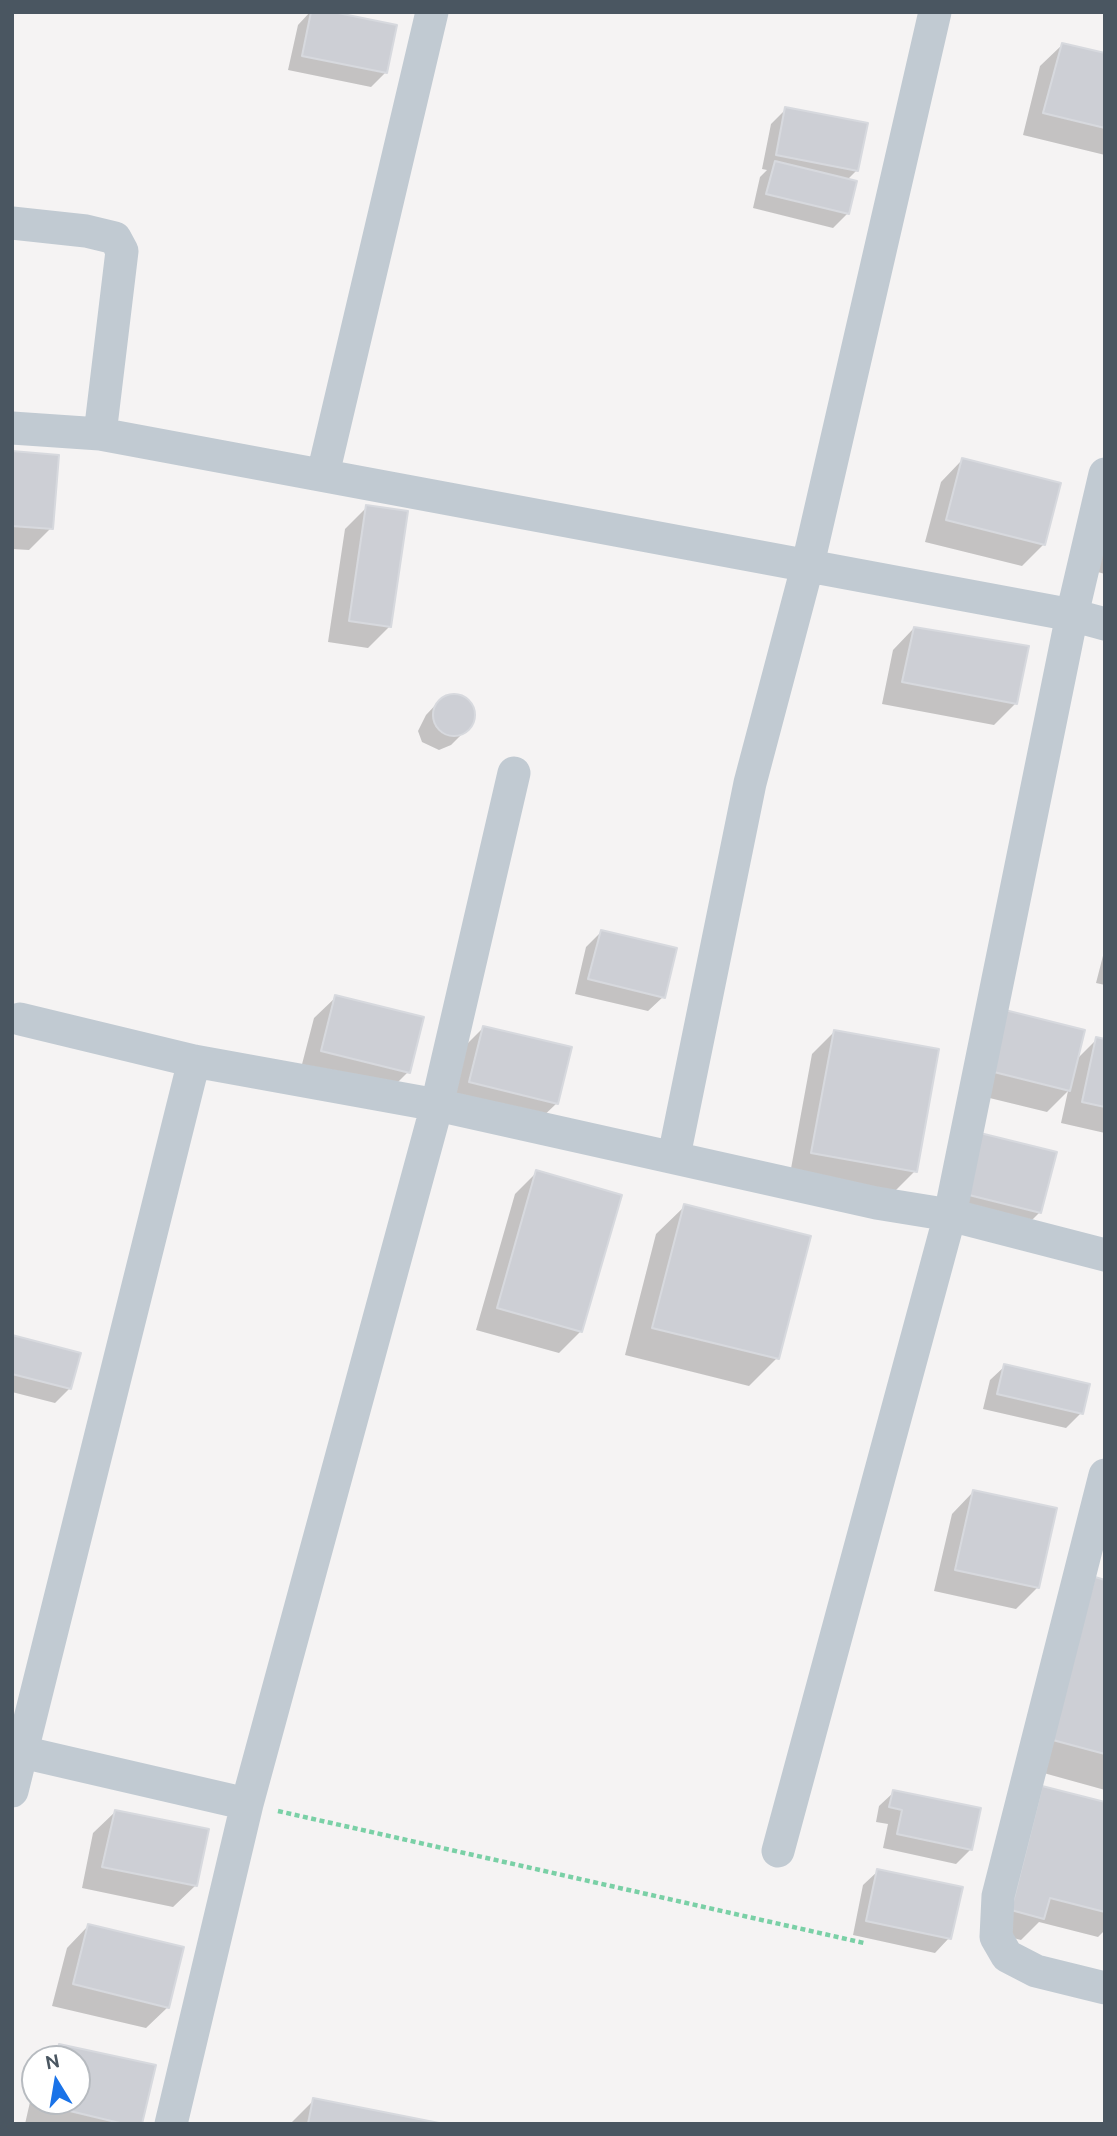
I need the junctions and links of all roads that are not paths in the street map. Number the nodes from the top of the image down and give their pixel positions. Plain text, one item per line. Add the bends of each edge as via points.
1 (432, 12) edge
2 (935, 12) edge
3 (12, 223) edge
4 (12, 428) edge
5 (100, 434) junction
6 (323, 474) junction
7 (1105, 474) edge
8 (808, 564) junction
9 (1072, 615) junction
10 (1105, 624) edge
11 (514, 773) dead end
12 (20, 1019) dead end
13 (194, 1061) junction
14 (437, 1105) junction
15 (674, 1156) junction
16 (950, 1214) junction
17 (1105, 1255) edge
18 (1105, 1475) edge
19 (22, 1752) junction
20 (12, 1791) edge
21 (247, 1804) junction
22 (778, 1851) dead end
23 (1105, 1988) edge
24 (171, 2124) edge

1 - 6 street
2 - 8 street
3 - 5 street via 115,238 122,251
4 - 5 street
5 - 6 street
6 - 8 street
7 - 9 street
8 - 9 street
8 - 15 street via 750,783
9 - 10 street
9 - 16 street
11 - 14 street
12 - 13 street
13 - 14 street
13 - 19 street
14 - 15 street
14 - 21 street
15 - 16 street via 876,1203
16 - 17 street
16 - 22 street
18 - 23 street via 999,1896 996,1937 1007,1956 1036,1971
19 - 20 street
19 - 21 street
21 - 24 street

